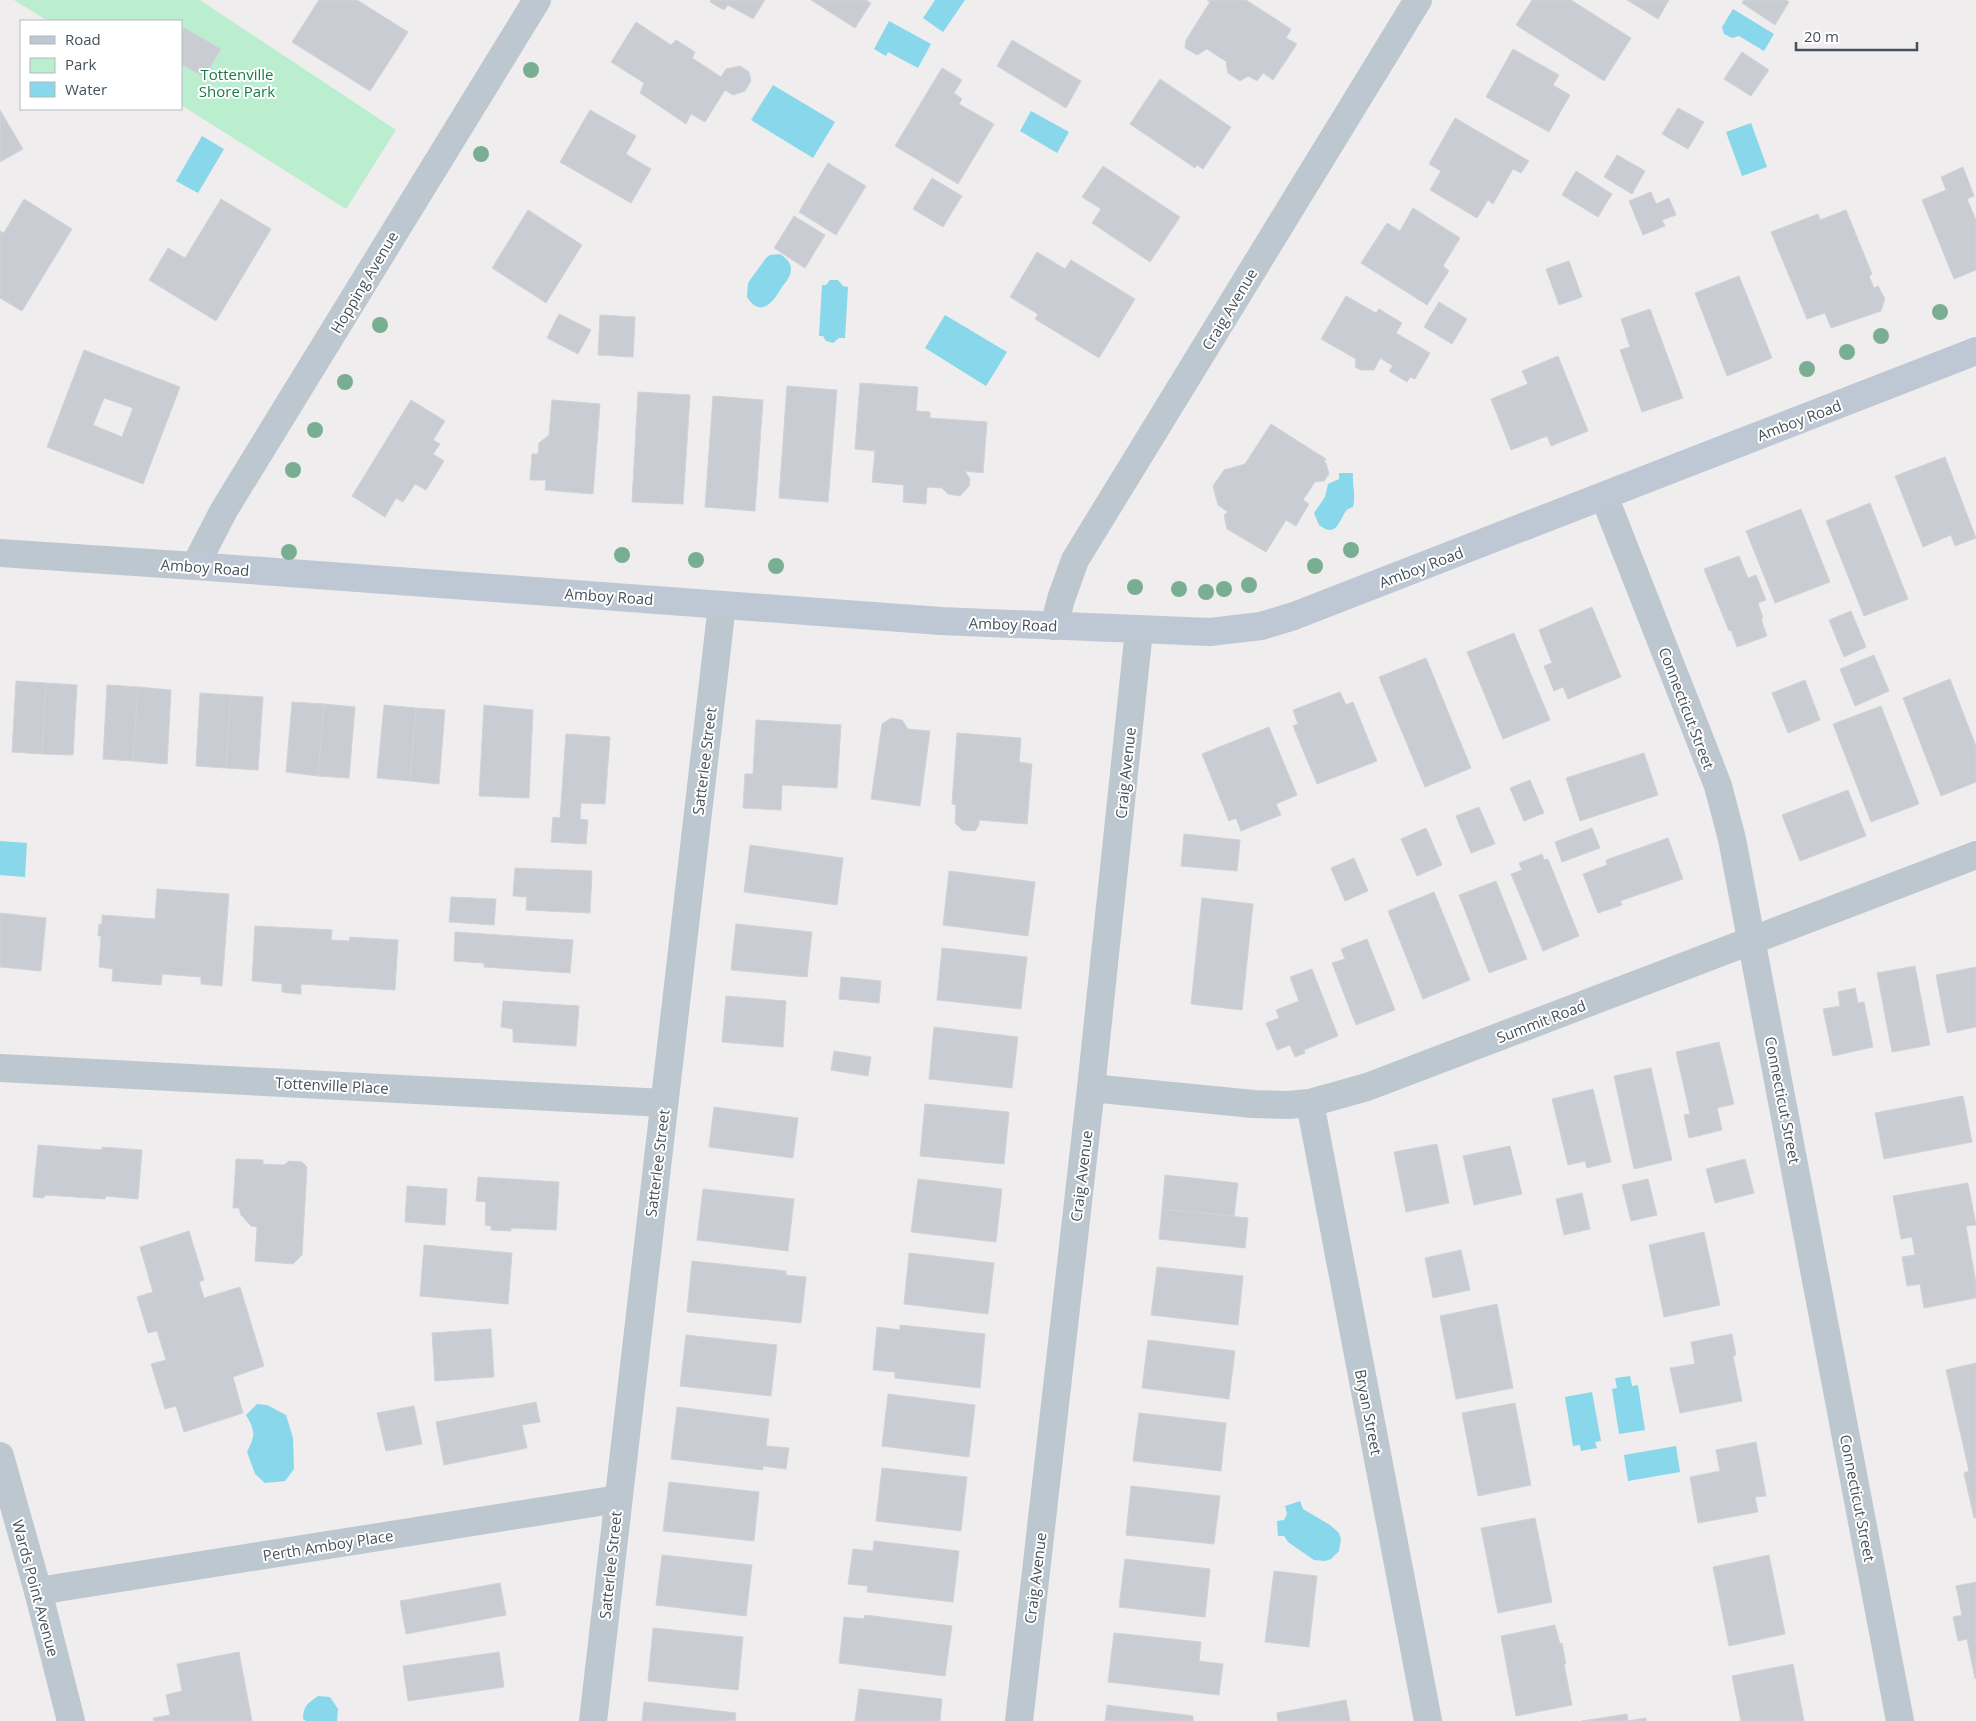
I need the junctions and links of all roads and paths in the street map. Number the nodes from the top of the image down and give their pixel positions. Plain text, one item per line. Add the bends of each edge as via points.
1 (537, 0) edge
2 (1418, 0) edge
3 (1976, 351) edge
4 (1604, 496) junction
5 (0, 553) edge
6 (195, 566) junction
7 (722, 605) junction
8 (1054, 626) junction
9 (1140, 630) junction
10 (1976, 855) edge
11 (1753, 940) junction
12 (0, 1068) edge
13 (1091, 1088) junction
14 (664, 1103) junction
15 (1310, 1103) junction
16 (0, 1456) edge
17 (618, 1499) junction
18 (38, 1591) junction
19 (71, 1721) edge
20 (593, 1721) edge
21 (1019, 1721) edge
22 (1428, 1721) edge
23 (1900, 1721) edge

1 - 6 street, Hopping Avenue via 224,510
2 - 8 street, Craig Avenue via 1075,560
3 - 4 street, Amboy Road
4 - 9 street, Amboy Road via 1303,613 1261,626 1210,632
4 - 11 street, Connecticut Street via 1718,786
5 - 6 street, Amboy Road
6 - 7 street, Amboy Road
7 - 8 street, Amboy Road
7 - 14 street, Satterlee Street
8 - 9 street, Amboy Road
9 - 13 street, Craig Avenue
10 - 11 street, Summit Road
11 - 15 street, Summit Road via 1368,1087
11 - 23 street, Connecticut Street
12 - 14 street, Tottenville Place
13 - 15 street, Summit Road via 1272,1105
13 - 21 street, Craig Avenue
14 - 17 street, Satterlee Street
15 - 22 street, Bryan Street
16 - 18 street, Wards Point Avenue
17 - 18 street, Perth Amboy Place
17 - 20 street, Satterlee Street
18 - 19 street, Wards Point Avenue

